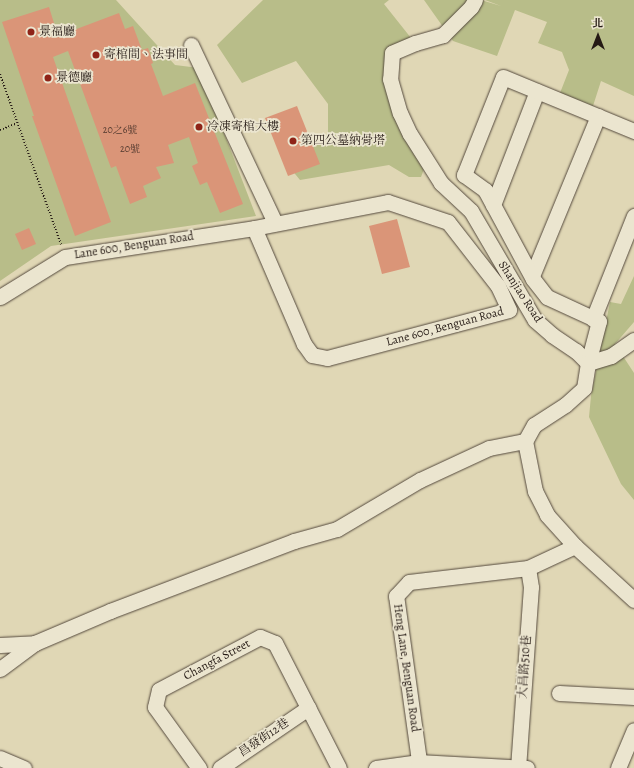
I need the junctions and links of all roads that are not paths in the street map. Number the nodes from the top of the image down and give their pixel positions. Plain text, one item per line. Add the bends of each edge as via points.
1 (475, 0) edge
2 (191, 45) dead end
3 (537, 91) junction
4 (598, 116) junction
5 (634, 130) edge
6 (493, 204) junction
7 (634, 216) edge
8 (275, 223) junction
9 (254, 228) junction
10 (532, 276) junction
11 (0, 297) edge
12 (593, 319) junction
13 (634, 340) edge
14 (588, 364) junction
15 (525, 441) junction
16 (575, 546) junction
17 (528, 568) junction
18 (634, 600) edge
19 (35, 644) junction
20 (0, 645) edge
21 (0, 669) edge
22 (559, 693) dead end
23 (634, 697) edge
24 (308, 708) junction
25 (634, 730) edge
26 (0, 758) edge
27 (419, 765) edge
28 (521, 767) edge
29 (24, 768) edge
30 (199, 768) edge
31 (220, 768) edge
32 (339, 768) edge
33 (376, 768) edge
34 (618, 768) edge

1 - 14 street, Shanjiao Road via 443,35 392,53 390,78 400,113 441,183 470,211 535,320 576,351
2 - 8 street
3 - 4 street
3 - 6 street
3 - 6 street via 503,77 464,175 485,190
4 - 5 street
4 - 10 street
6 - 10 street
7 - 12 street
8 - 9 street, Lane 600, Benguan Road
8 - 9 street, Lane 600, Benguan Road via 388,202 448,222 498,286 509,310 327,358 312,355 304,344
9 - 11 street, Lane 600, Benguan Road via 66,257
10 - 12 street via 547,297
12 - 14 street via 599,321
13 - 14 street via 611,356
14 - 15 street via 584,388 565,405 534,425
15 - 16 street via 535,491 547,515
15 - 19 street via 489,448 427,477 337,529 286,544 110,611
16 - 17 street, Heng Lane, Benguan Road
16 - 18 street
17 - 27 street, Heng Lane, Benguan Road via 409,582 396,596
17 - 28 street, 大昌路510巷 via 531,587
19 - 20 street
19 - 21 street
22 - 23 street
24 - 30 street, Changfa Street via 275,643 260,637 159,690 155,707
24 - 31 street, 昌發街12巷
24 - 32 street, Changfa Street
25 - 34 street
26 - 29 street
27 - 28 street
27 - 33 street

